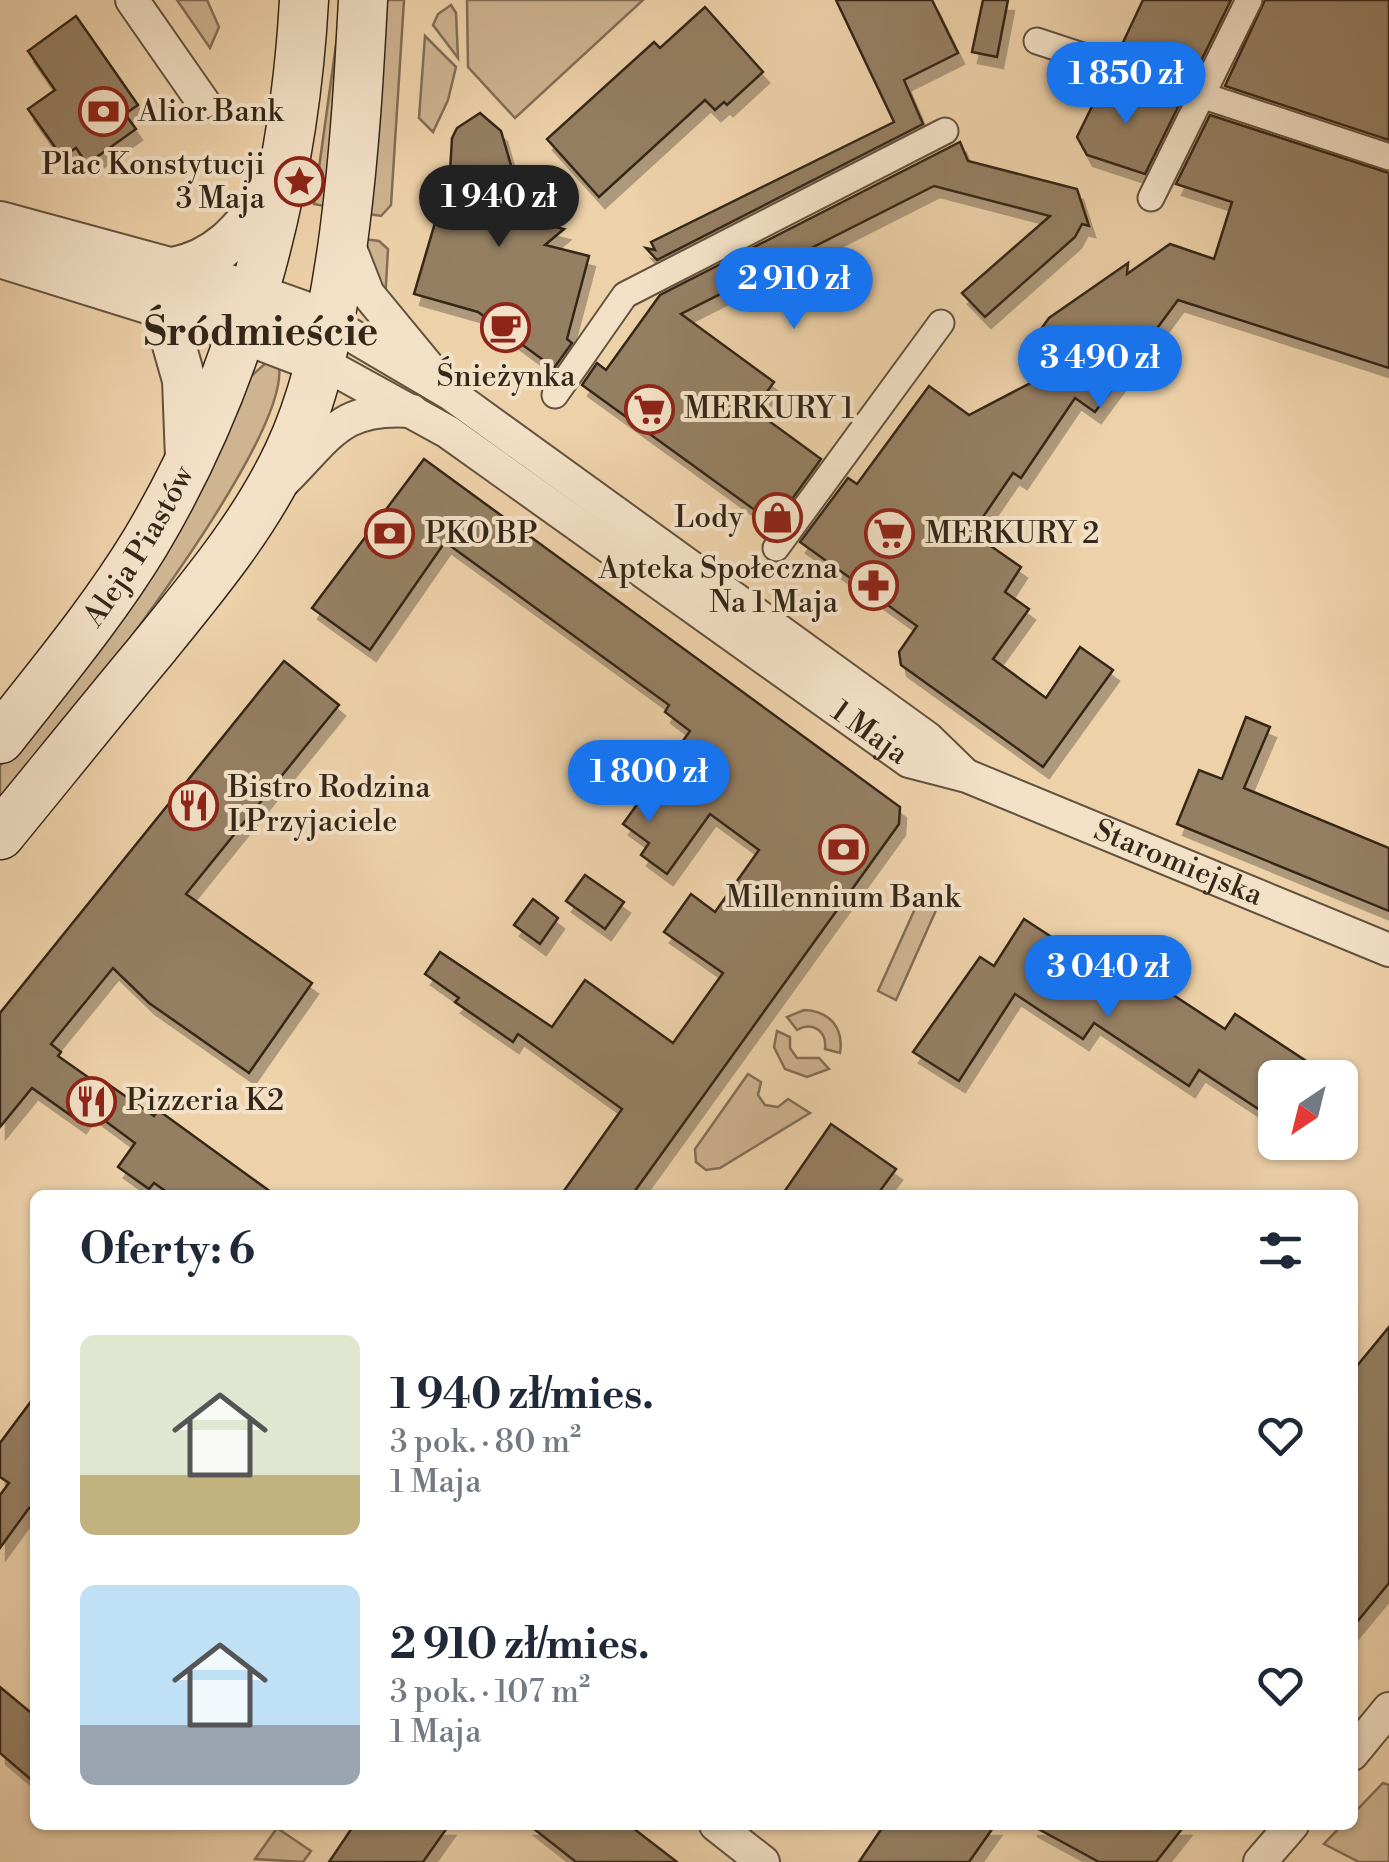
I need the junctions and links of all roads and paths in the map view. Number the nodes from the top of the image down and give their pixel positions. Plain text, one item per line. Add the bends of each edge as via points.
1 (132, 0) edge
2 (304, 0) edge
3 (363, 0) edge
4 (1248, 0) edge
5 (1037, 41) dead end
6 (1202, 94) junction
7 (203, 102) dead end
8 (944, 131) dead end
9 (1389, 156) edge
10 (278, 184) junction
11 (1152, 198) dead end
12 (342, 218) junction
13 (0, 223) edge
14 (0, 256) edge
15 (168, 288) junction
16 (248, 312) junction
17 (941, 323) dead end
18 (324, 341) junction
19 (451, 394) junction
20 (555, 394) dead end
21 (417, 411) junction
22 (187, 459) junction
23 (260, 505) junction
24 (776, 548) dead end
25 (0, 739) edge
26 (967, 776) junction
27 (0, 835) edge
28 (1389, 950) edge
29 (1389, 1709) edge
30 (1358, 1747) edge
31 (722, 1830) edge
32 (1288, 1830) edge
33 (763, 1862) edge
34 (1260, 1862) edge

1 - 7 street
2 - 10 main road, Aleja Piastów
3 - 12 main road
4 - 6 street
5 - 6 street
6 - 9 street
6 - 11 street
8 - 20 street via 624,295
10 - 15 street via 229,244
10 - 16 main road, Aleja Piastów
12 - 18 main road
12 - 19 street, 1 Maja via 368,294
13 - 15 street
14 - 15 street
15 - 16 street, 1 Maja
15 - 22 street via 184,380
16 - 18 street, 1 Maja
16 - 22 main road, Aleja Piastów
17 - 24 street
18 - 19 street, 1 Maja
18 - 21 street, 1 Maja
18 - 23 main road via 294,440
19 - 26 street, 1 Maja via 927,738
21 - 23 street via 375,408 354,416
21 - 26 street, 1 Maja via 876,742 909,761
22 - 25 main road, Aleja Piastów via 129,568
23 - 27 main road via 206,584
26 - 28 street, Staromiejska
29 - 30 street
31 - 33 street
32 - 34 street

